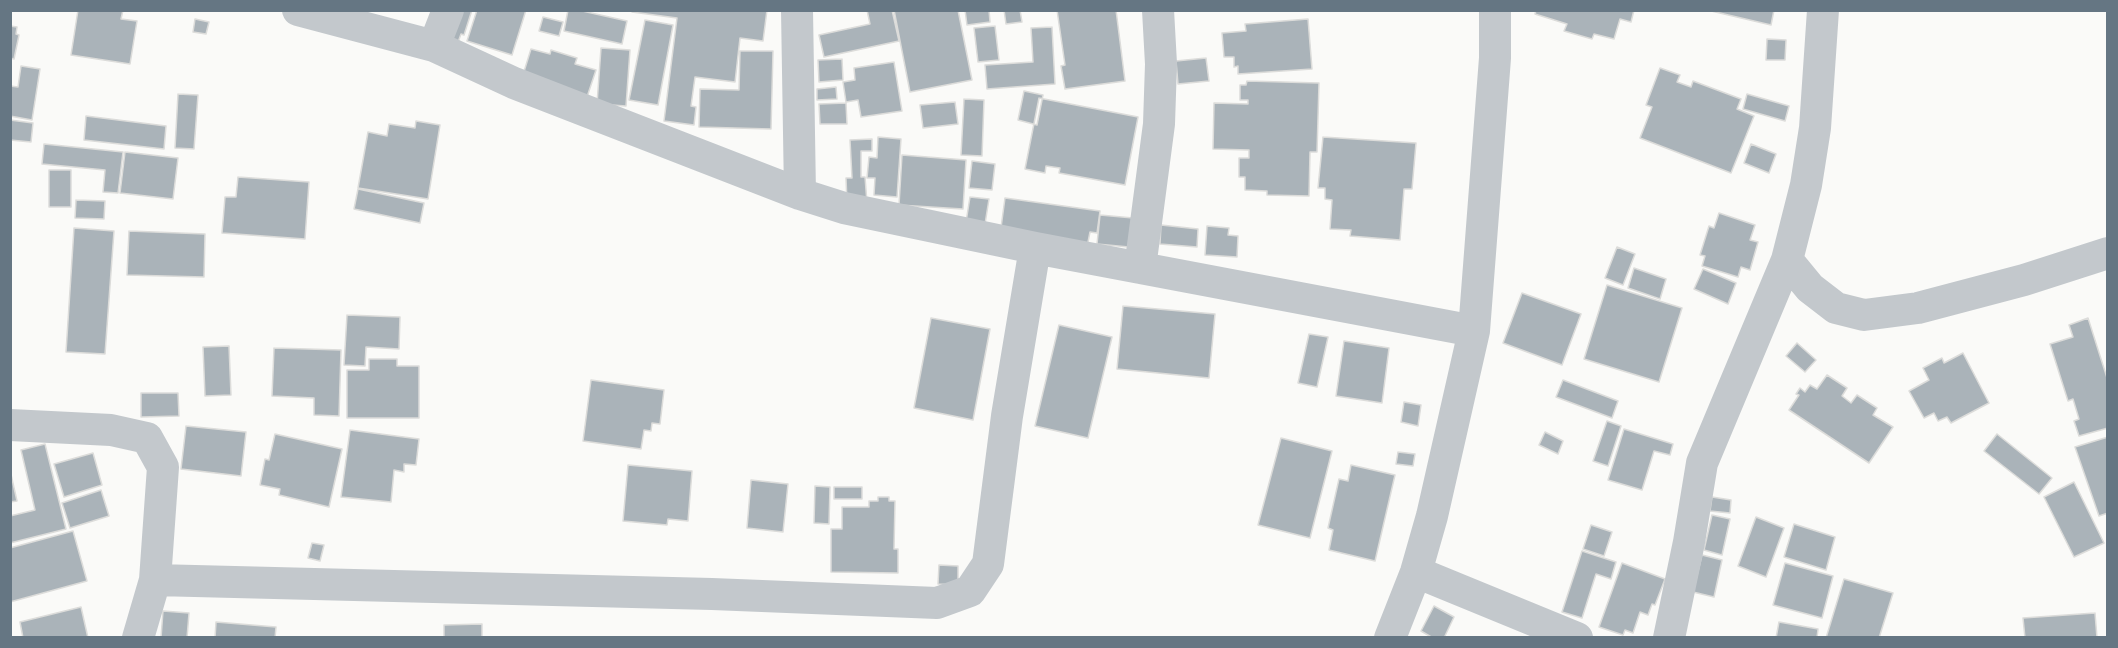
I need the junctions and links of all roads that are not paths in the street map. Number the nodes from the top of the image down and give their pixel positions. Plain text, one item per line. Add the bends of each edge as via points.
1 (298, 10) edge
2 (448, 10) edge
3 (797, 10) edge
4 (1158, 10) edge
5 (1495, 10) edge
6 (1823, 10) edge
7 (434, 46) junction
8 (800, 194) junction
9 (1035, 248) junction
10 (2108, 253) edge
11 (1787, 260) junction
12 (1140, 268) junction
13 (1473, 332) junction
14 (10, 425) edge
15 (1416, 572) junction
16 (155, 580) junction
17 (138, 638) edge
18 (1390, 638) edge
19 (1577, 638) edge
20 (1669, 638) edge

1 - 7 street
2 - 7 street
3 - 8 street
4 - 12 street via 1159,124
5 - 13 street via 1495,58
6 - 11 street via 1815,128 1806,185
7 - 8 street via 514,83
8 - 9 street via 844,208
9 - 12 street
9 - 16 street via 988,564 970,591 937,603
10 - 11 street via 1928,305 1864,315 1836,309 1810,288
11 - 20 street via 1701,463
12 - 13 street
13 - 15 street
14 - 16 street via 111,430 147,438 163,467
15 - 18 street
15 - 19 street
16 - 17 street

